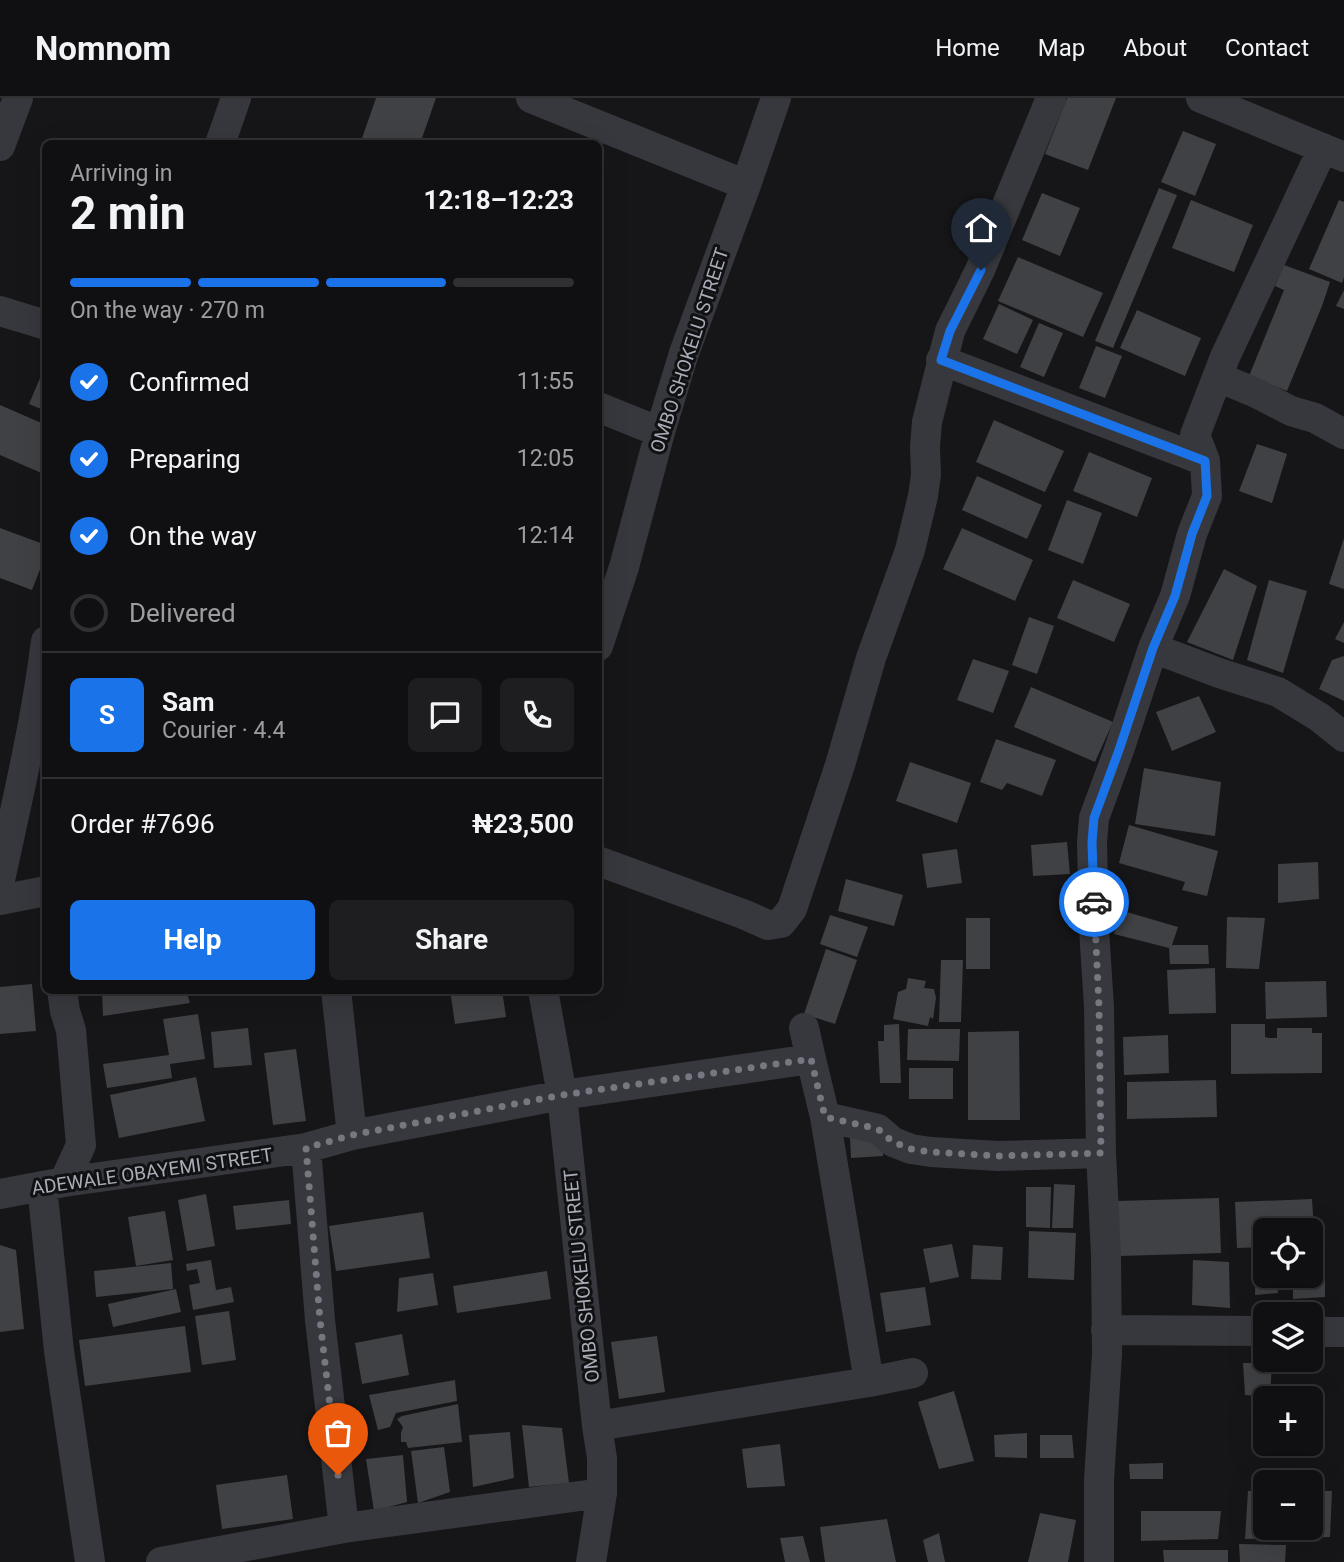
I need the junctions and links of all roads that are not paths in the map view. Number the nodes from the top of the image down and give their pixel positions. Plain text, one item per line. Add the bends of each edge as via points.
1 (18, 98) edge
2 (236, 98) edge
3 (531, 98) edge
4 (776, 98) edge
5 (1051, 98) edge
6 (1201, 98) edge
7 (1256, 108) edge
8 (221, 140) edge
9 (0, 146) edge
10 (1334, 153) edge
11 (746, 185) junction
12 (0, 311) edge
13 (42, 325) edge
14 (941, 360) junction
15 (1218, 377) junction
16 (602, 409) edge
17 (660, 432) junction
18 (1344, 434) edge
19 (1205, 461) junction
20 (602, 634) edge
21 (1153, 648) junction
22 (42, 674) edge
23 (1344, 737) edge
24 (602, 862) edge
25 (0, 880) edge
26 (42, 892) edge
27 (0, 900) edge
28 (63, 994) edge
29 (335, 994) edge
30 (544, 994) edge
31 (804, 1028) dead end
32 (811, 1059) junction
33 (562, 1095) junction
34 (825, 1117) junction
35 (352, 1135) junction
36 (81, 1145) junction
37 (306, 1148) junction
38 (1101, 1153) junction
39 (120, 1174) junction
40 (53, 1184) junction
41 (0, 1194) edge
42 (1106, 1330) junction
43 (1253, 1331) edge
44 (1323, 1332) edge
45 (1344, 1332) edge
46 (913, 1373) dead end
47 (869, 1382) junction
48 (597, 1426) junction
49 (602, 1493) junction
50 (344, 1528) junction
51 (89, 1562) edge
52 (161, 1562) edge
53 (591, 1562) edge
54 (1099, 1562) edge

1 - 9 street
2 - 8 street
3 - 11 street
4 - 11 street, OMBO SHOKELU STREET
5 - 14 street
6 - 7 street
7 - 10 street
10 - 15 street
11 - 17 street, OMBO SHOKELU STREET
12 - 13 street
14 - 19 street
14 - 24 street via 927,422 925,485 910,550 792,909 781,923 768,925
15 - 18 street
15 - 19 street via 1195,435
16 - 17 street
17 - 20 street, OMBO SHOKELU STREET
19 - 21 street via 1207,496
21 - 23 street via 1278,692
21 - 38 street via 1094,818
22 - 25 street
26 - 27 street
28 - 36 street via 75,1058
29 - 35 street
30 - 33 street, OMBO SHOKELU STREET
31 - 32 street
32 - 33 street, ADEWALE OBAYEMI STREET
32 - 34 street
33 - 35 street, ADEWALE OBAYEMI STREET
33 - 48 street, OMBO SHOKELU STREET
34 - 38 street via 878,1129 893,1142 931,1152 998,1156
34 - 47 street
35 - 37 street, ADEWALE OBAYEMI STREET
36 - 39 street
36 - 40 street
37 - 39 street, ADEWALE OBAYEMI STREET
37 - 50 street
38 - 42 street
39 - 40 street, ADEWALE OBAYEMI STREET
40 - 41 street, ADEWALE OBAYEMI STREET
40 - 51 street via 59,1351
42 - 43 street
42 - 54 street via 1098,1479
44 - 45 street
46 - 47 street
47 - 48 street
48 - 49 street, OMBO SHOKELU STREET
49 - 50 street
49 - 53 street, OMBO SHOKELU STREET
50 - 52 street

